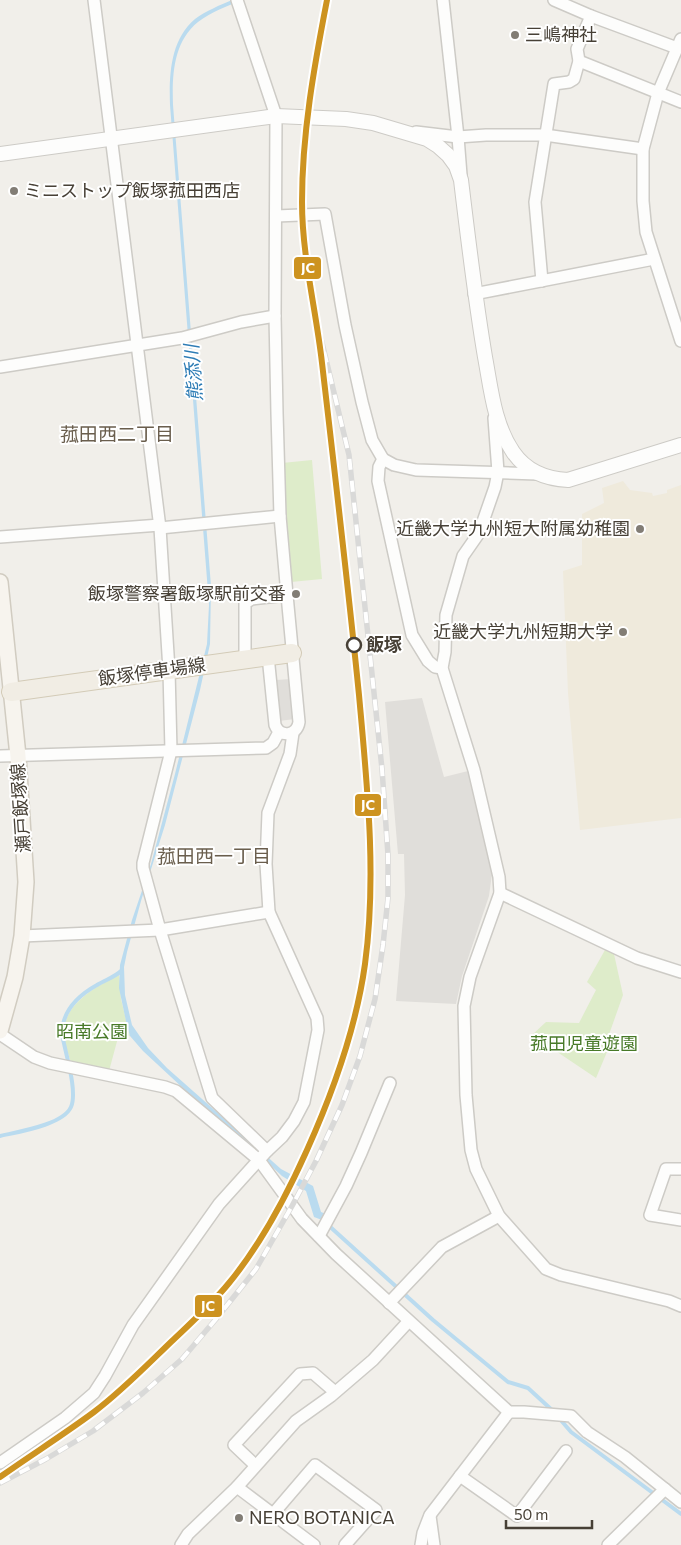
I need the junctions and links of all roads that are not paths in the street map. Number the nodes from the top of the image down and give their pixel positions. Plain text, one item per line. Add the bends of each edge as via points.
1 (94, 0) edge
2 (443, 0) edge
3 (554, 0) edge
4 (238, 3) edge
5 (591, 16) junction
6 (679, 44) edge
7 (579, 61) junction
8 (658, 93) junction
9 (681, 102) edge
10 (276, 116) junction
11 (403, 130) junction
12 (545, 135) junction
13 (458, 137) junction
14 (112, 139) junction
15 (643, 148) junction
16 (0, 154) edge
17 (461, 180) junction
18 (276, 216) junction
19 (654, 259) junction
20 (542, 281) junction
21 (474, 294) junction
22 (275, 316) junction
23 (681, 341) edge
24 (138, 345) junction
25 (0, 367) edge
26 (492, 397) junction
27 (681, 445) edge
28 (383, 459) junction
29 (498, 472) junction
30 (537, 474) junction
31 (280, 516) junction
32 (160, 526) junction
33 (0, 537) edge
34 (0, 582) edge
35 (287, 595) junction
36 (292, 653) junction
37 (268, 656) junction
38 (246, 659) junction
39 (442, 668) junction
40 (169, 670) junction
41 (6, 693) edge
42 (279, 732) junction
43 (293, 733) junction
44 (172, 751) junction
45 (0, 756) edge
46 (18, 756) junction
47 (500, 893) junction
48 (269, 912) junction
49 (160, 930) junction
50 (22, 936) junction
51 (681, 972) edge
52 (0, 1033) edge
53 (390, 1083) dead end
54 (263, 1155) junction
55 (681, 1169) edge
56 (500, 1216) junction
57 (681, 1220) edge
58 (323, 1228) junction
59 (397, 1295) junction
60 (681, 1306) edge
61 (408, 1322) junction
62 (335, 1392) junction
63 (509, 1412) junction
64 (566, 1451) dead end
65 (0, 1463) edge
66 (255, 1465) junction
67 (460, 1476) junction
68 (237, 1487) junction
69 (660, 1494) junction
70 (681, 1502) edge
71 (273, 1514) dead end
72 (430, 1515) junction
73 (181, 1545) edge
74 (314, 1545) edge
75 (345, 1545) edge
76 (421, 1545) edge
77 (434, 1545) edge
78 (608, 1545) edge

1 - 14 street
2 - 13 street
3 - 5 street
4 - 10 street
5 - 6 street
5 - 7 street via 577,49
6 - 8 street
7 - 8 street
7 - 12 street via 574,79 554,84
8 - 9 street
8 - 15 street
10 - 11 street via 346,119
10 - 14 street
10 - 18 street
11 - 13 street
11 - 17 street via 438,146 456,166
12 - 13 street
12 - 15 street
12 - 20 street via 534,202
13 - 17 street
14 - 16 street
14 - 24 street
15 - 19 street via 645,224
17 - 21 street
18 - 22 street
18 - 28 street via 325,214 362,402 372,440
19 - 20 street
19 - 23 street
20 - 21 street
21 - 26 street
22 - 24 street via 198,335
22 - 31 street
24 - 25 street
24 - 32 street
26 - 29 street
26 - 30 street via 505,439 514,454
27 - 30 street via 568,480 551,480
28 - 29 street via 416,470
28 - 39 street via 378,481 412,635 428,661
29 - 30 street
29 - 39 street via 479,533 463,556 452,593 446,615
31 - 32 street
31 - 35 street
32 - 33 street
32 - 40 street
34 - 41 main road, 瀬戸飯塚線
35 - 36 street
35 - 38 street via 252,599 245,603
36 - 37 main road, 飯塚停車場線
36 - 43 street via 299,722
37 - 38 main road, 飯塚停車場線
37 - 42 street via 274,721
38 - 40 main road, 飯塚停車場線
39 - 47 street via 474,770
40 - 41 main road, 飯塚停車場線
40 - 44 street
41 - 46 main road, 瀬戸飯塚線
42 - 43 street
42 - 44 street via 266,748
43 - 48 street via 290,754 268,813 266,864
44 - 46 street
44 - 49 street via 143,863
45 - 46 street
46 - 50 main road, 瀬戸飯塚線 via 26,882
47 - 51 street via 637,958
47 - 56 street via 470,978 464,1006 471,1150 476,1169
48 - 49 street
48 - 54 street via 317,1018 318,1030 304,1102 282,1137
49 - 50 street
49 - 54 street via 212,1098
50 - 52 main road, 瀬戸飯塚線
52 - 54 street via 34,1057 176,1091
53 - 58 street via 346,1186
54 - 58 street via 302,1219
54 - 65 street via 219,1204 152,1298 94,1393 65,1418
55 - 57 street via 666,1169 650,1215
56 - 59 street via 442,1247
56 - 60 street via 546,1269
58 - 59 street
59 - 61 street
61 - 62 street via 373,1360
61 - 63 street
62 - 66 street via 296,1421
62 - 66 street via 313,1373 300,1374 234,1445
63 - 67 street
63 - 69 street via 571,1416 587,1432 625,1456
64 - 67 street via 517,1516
66 - 68 street
67 - 72 street
68 - 73 street via 188,1534
68 - 74 street
69 - 70 street
69 - 78 street
71 - 75 street via 316,1465 376,1510
72 - 76 street
72 - 77 street

